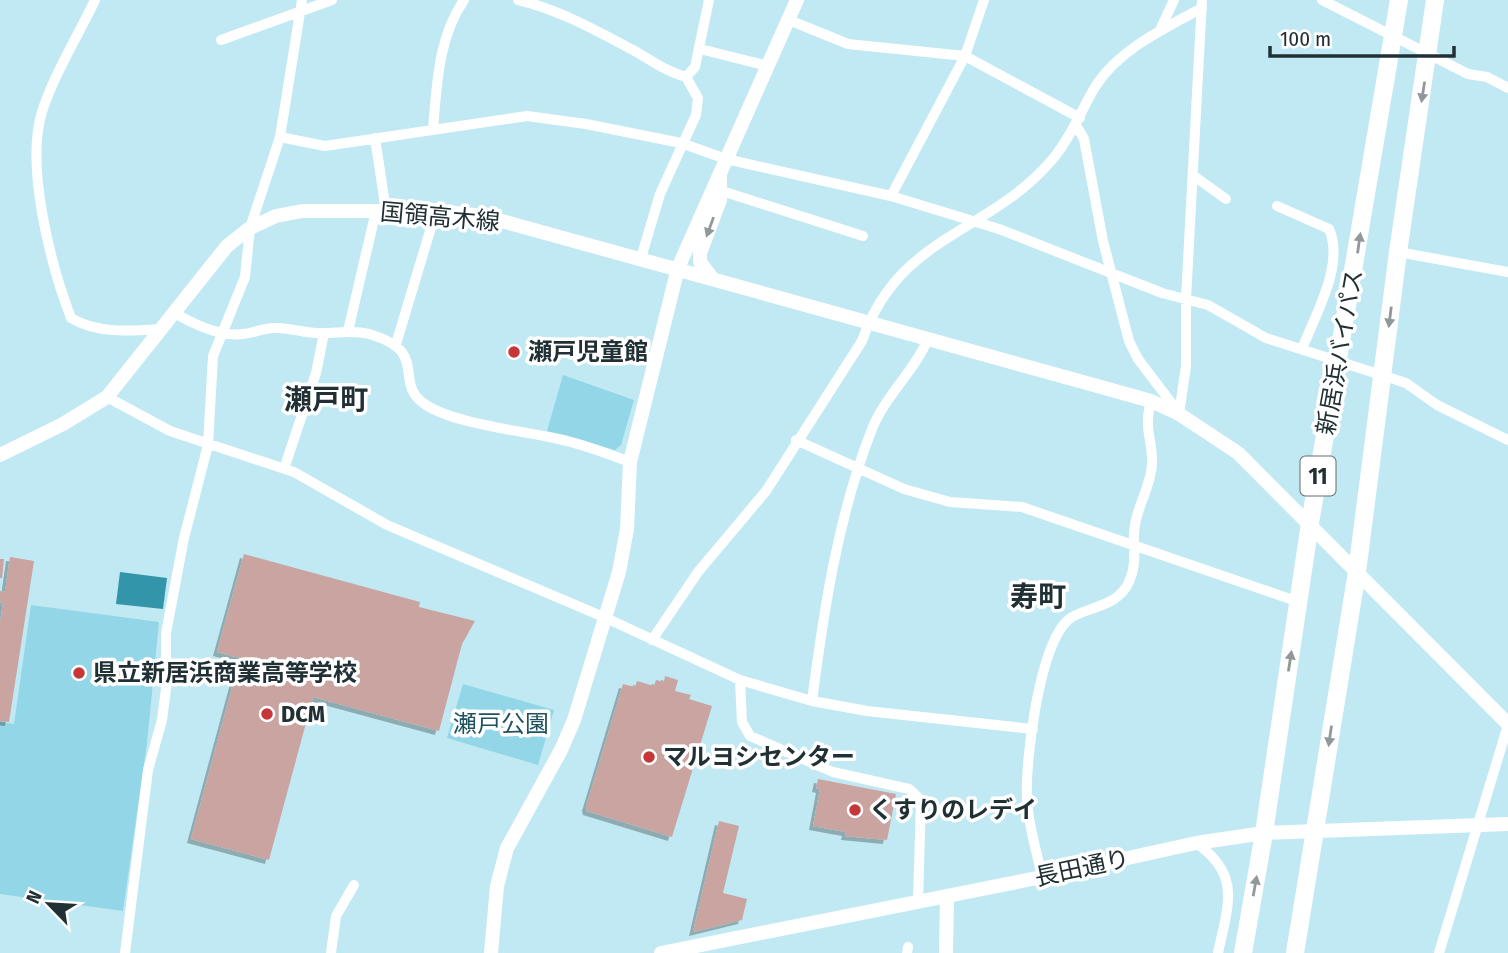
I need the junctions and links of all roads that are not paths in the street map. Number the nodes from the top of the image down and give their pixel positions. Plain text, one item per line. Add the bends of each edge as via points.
1 (95, 0) edge
2 (332, 0) edge
3 (464, 0) edge
4 (518, 0) edge
5 (709, 0) edge
6 (797, 0) edge
7 (984, 0) edge
8 (1174, 0) edge
9 (1322, 0) edge
10 (1399, 0) edge
11 (1436, 0) edge
12 (1202, 4) edge
13 (1344, 5) edge
14 (302, 6) edge
15 (789, 20) junction
16 (1160, 30) junction
17 (1392, 34) junction
18 (221, 40) dead end
19 (700, 49) junction
20 (1428, 55) junction
21 (965, 56) junction
22 (768, 66) junction
23 (686, 77) junction
24 (1508, 88) edge
25 (1078, 121) junction
26 (433, 129) junction
27 (280, 137) junction
28 (375, 138) junction
29 (681, 143) junction
30 (723, 166) junction
31 (1194, 176) junction
32 (722, 191) junction
33 (891, 197) junction
34 (1226, 199) dead end
35 (1276, 206) dead end
36 (381, 211) junction
37 (436, 212) junction
38 (975, 222) junction
39 (250, 228) junction
40 (863, 236) dead end
41 (1398, 252) junction
42 (641, 258) junction
43 (678, 268) junction
44 (1508, 272) edge
45 (1112, 275) junction
46 (712, 278) junction
47 (1186, 299) junction
48 (173, 312) junction
49 (869, 321) junction
50 (162, 329) junction
51 (348, 331) junction
52 (223, 333) junction
53 (324, 333) junction
54 (928, 339) junction
55 (396, 344) junction
56 (1302, 349) junction
57 (1337, 361) junction
58 (1384, 375) junction
59 (107, 397) junction
60 (1151, 401) junction
61 (1179, 414) junction
62 (796, 440) junction
63 (1508, 440) edge
64 (208, 445) junction
65 (0, 455) edge
66 (629, 462) junction
67 (859, 468) junction
68 (284, 469) junction
69 (1310, 523) junction
70 (1136, 547) junction
71 (1357, 572) junction
72 (1299, 602) junction
73 (606, 618) junction
74 (652, 640) junction
75 (740, 680) junction
76 (812, 701) junction
77 (1508, 725) edge
78 (1033, 729) junction
79 (1479, 824) junction
80 (1508, 824) edge
81 (1316, 830) junction
82 (1264, 833) junction
83 (1196, 843) junction
84 (1042, 877) junction
85 (354, 885) dead end
86 (947, 896) junction
87 (918, 901) junction
88 (125, 953) edge
89 (331, 953) edge
90 (491, 953) edge
91 (662, 953) edge
92 (946, 953) edge
93 (1218, 953) edge
94 (1243, 953) edge
95 (1295, 953) edge
96 (1439, 953) edge

1 - 50 street via 42,111 37,134 40,212 71,318 85,327
2 - 14 street
3 - 26 street via 449,24
4 - 23 street via 539,4 666,71
5 - 19 street
6 - 15 street
7 - 21 street
8 - 16 street
9 - 13 street
10 - 17 highway, 新居浜バイパス / 11
11 - 20 highway, 新居浜バイパス / 11
12 - 16 street
12 - 31 street
13 - 17 street
14 - 18 street
14 - 27 street
15 - 21 street via 848,44
15 - 22 street
16 - 25 street via 1120,59 1096,85
17 - 20 street
57 -> 17 highway, 新居浜バイパス / 11
19 - 22 street
19 - 23 street via 695,67
20 - 24 street
20 -> 41 highway, 新居浜バイパス / 11
21 - 25 street
21 - 33 street
22 - 30 street
23 - 29 street via 698,99 696,115
25 - 38 street via 1051,161
25 - 45 street
26 - 28 street
26 - 29 street via 527,116
27 - 28 street via 324,146
27 - 39 street
28 - 36 street
29 - 30 street
29 - 42 street
30 - 32 street
30 - 33 street
30 - 43 street
31 - 34 street
31 - 47 street
32 - 40 street
32 -> 46 street via 700,253 700,262
33 - 38 street
35 - 56 street via 1329,229 1335,243 1330,275
36 - 37 street, 国領高木線
36 - 39 street, 国領高木線 via 302,211
36 - 51 street
37 - 42 street, 国領高木線 via 484,216
37 - 55 street
38 - 45 street
38 - 49 street via 951,233 912,263 883,295
39 - 48 street, 国領高木線 via 227,246
39 - 52 street via 245,276
41 - 44 street
41 -> 58 highway, 新居浜バイパス / 11
42 - 43 street, 国領高木線
43 - 46 street, 国領高木線
43 - 66 street
45 - 47 street
45 - 61 street via 1129,341
46 - 49 street, 国領高木線
47 - 56 street via 1266,338
47 - 61 street via 1186,366
48 - 50 street, 国領高木線
48 - 52 street
49 - 54 street, 国領高木線
49 - 62 street via 862,341
50 - 59 street, 国領高木線
51 - 53 street
51 - 55 street
52 - 53 street via 274,328
52 - 64 street via 213,356
53 - 68 street via 316,373
54 - 60 street, 国領高木線
54 - 67 street via 914,368 881,410
55 - 66 street via 410,364 415,395 427,406 510,431 581,444
56 - 57 street
57 - 58 street
57 - 69 highway, 新居浜バイパス / 11
58 - 63 street
58 - 71 highway, 新居浜バイパス / 11
59 - 64 street via 170,431
59 - 65 street, 国領高木線 via 64,425
60 - 61 street, 国領高木線
60 - 70 street via 1146,432 1152,463 1134,528
61 - 69 street, 国領高木線 via 1238,453
62 - 67 street
62 - 74 street via 766,491 698,572
64 - 68 street
64 - 88 street via 166,633 166,690 148,770
66 - 73 street via 627,529
67 - 70 street via 904,489 950,502 1021,506
67 - 76 street via 834,557
68 - 73 street via 387,525
69 - 71 street, 国領高木線
69 - 72 highway, 新居浜バイパス / 11
70 - 72 street
70 - 78 street via 1137,562 1128,586 1102,607 1068,619 1052,646
71 - 77 street, 国領高木線
71 -> 81 highway, 新居浜バイパス / 11
82 -> 72 highway, 新居浜バイパス / 11
73 - 74 street
73 - 90 street via 566,740 507,848 497,886
74 - 75 street
75 - 76 street
75 - 87 street via 742,722 750,736 833,772 909,789 921,800
76 - 78 street
77 - 79 street
78 - 84 street via 1027,800
79 - 80 street, 長田通り
79 - 81 street, 長田通り
79 - 96 street
81 - 82 street, 長田通り
81 - 95 highway, 新居浜バイパス / 11
82 - 83 street, 長田通り
94 -> 82 highway, 新居浜バイパス / 11
83 - 84 street, 長田通り
83 - 93 street via 1214,856 1226,876 1229,897
84 - 86 street, 長田通り
85 - 89 street via 336,916
86 - 87 street, 長田通り
86 - 92 street
87 - 91 street, 長田通り

